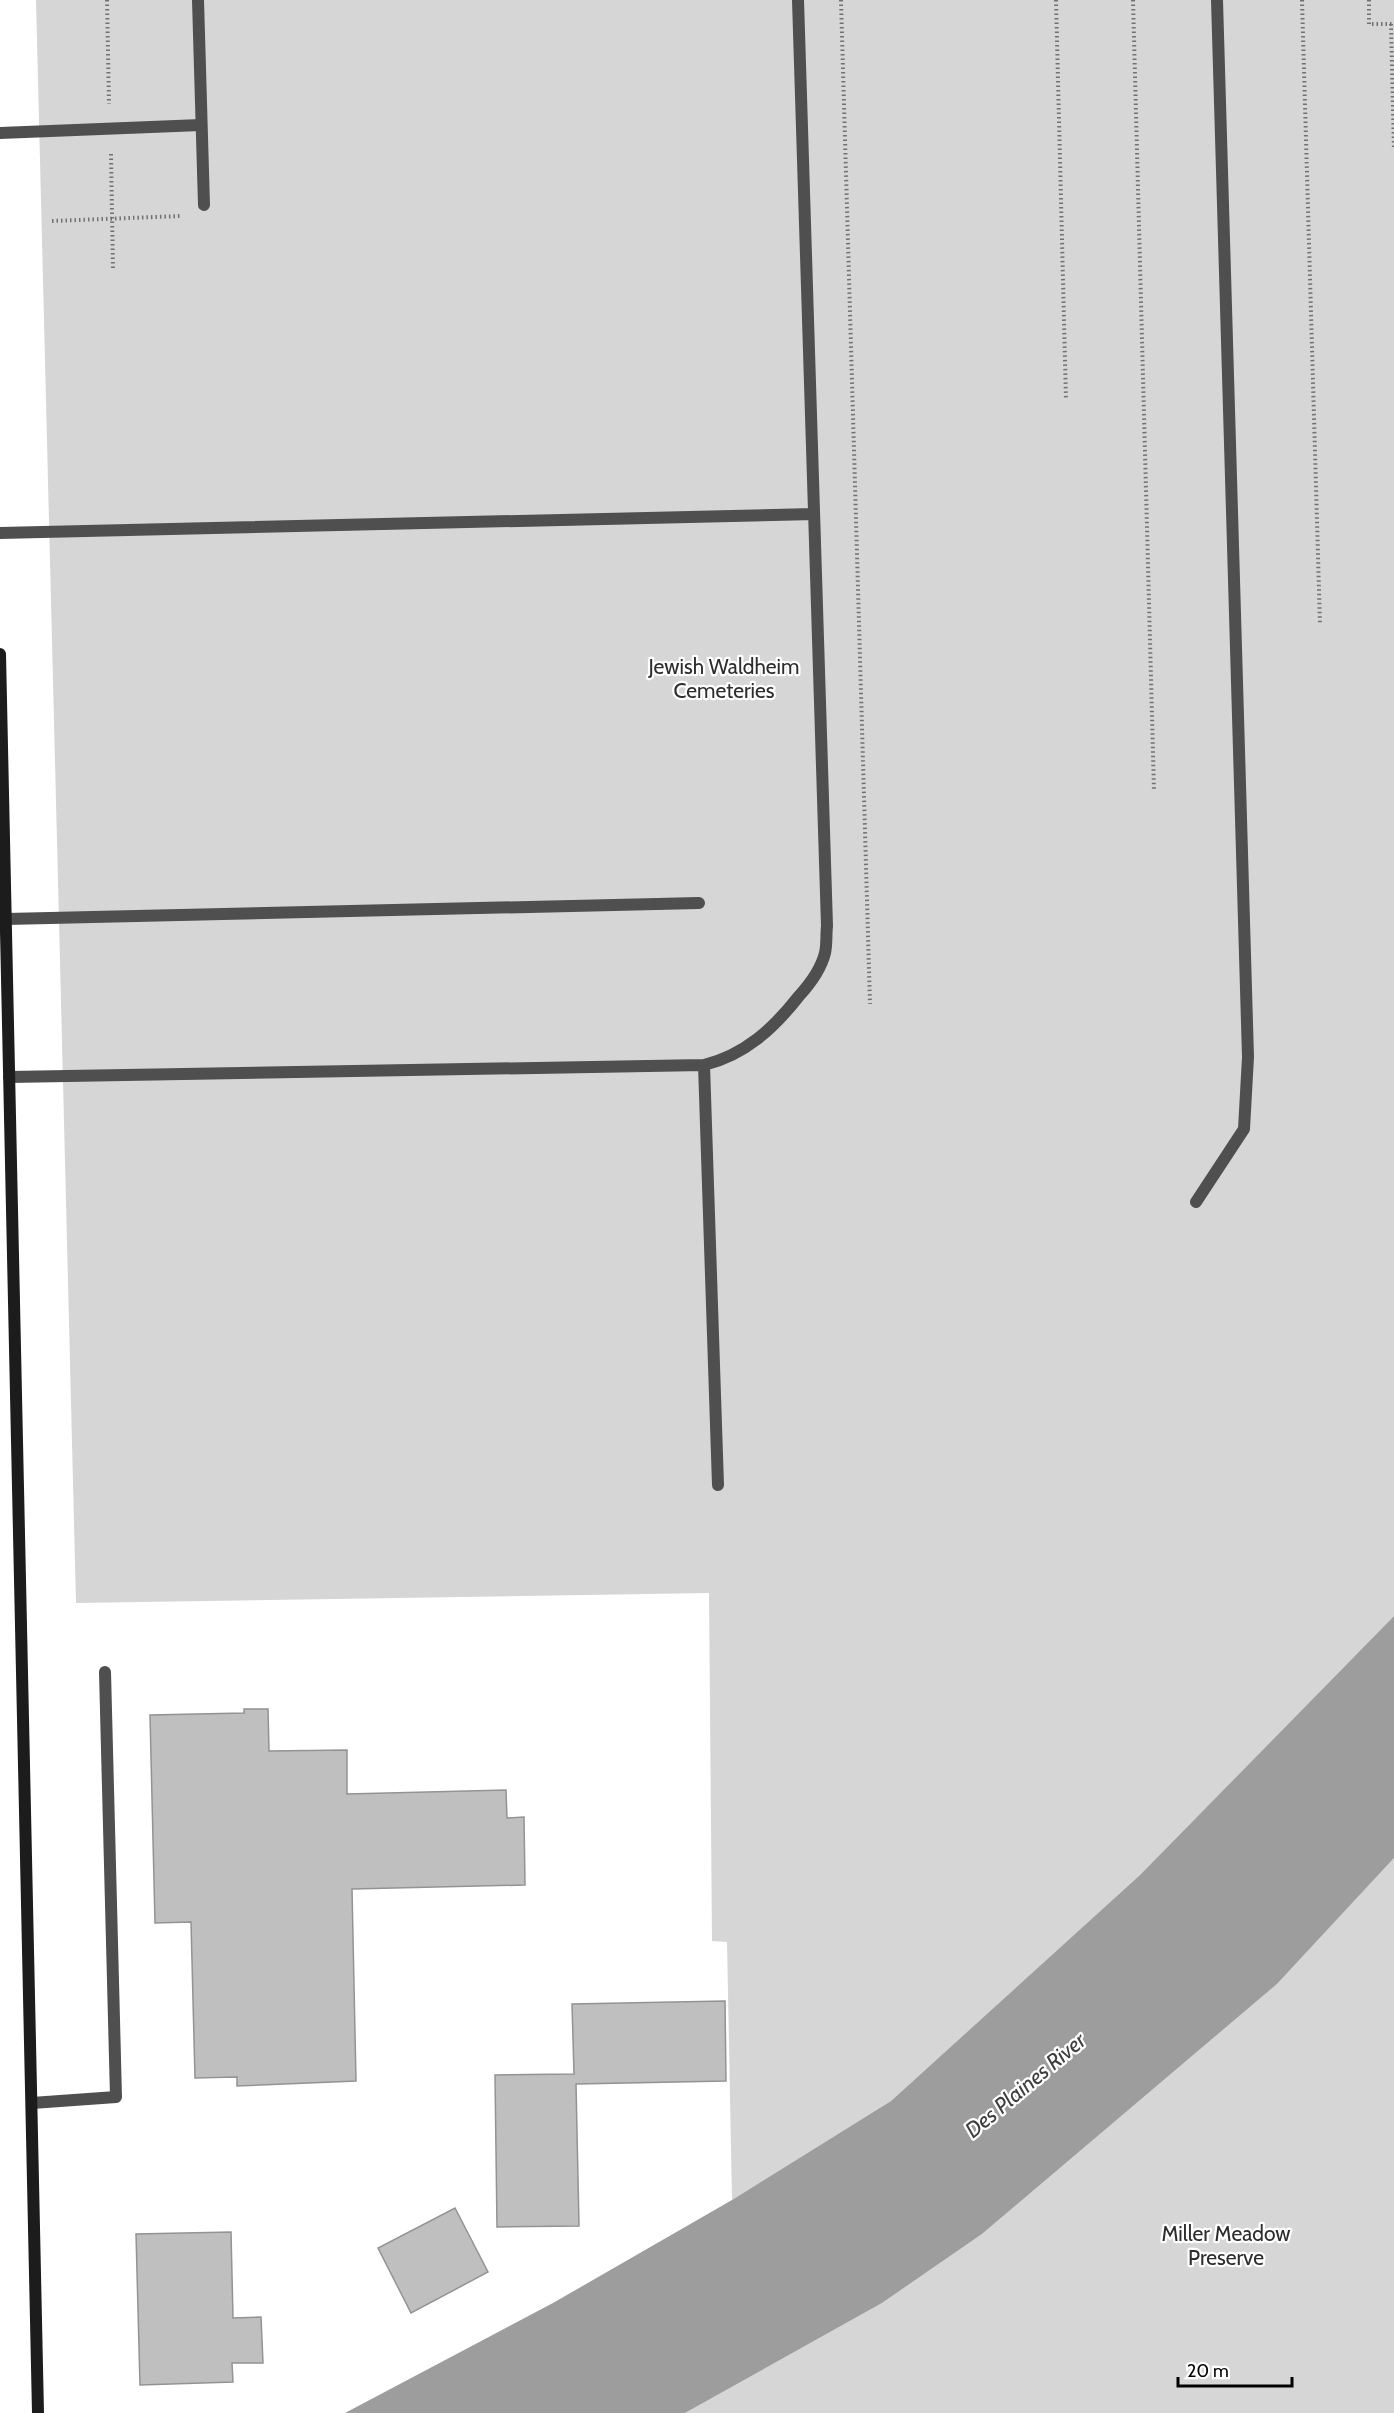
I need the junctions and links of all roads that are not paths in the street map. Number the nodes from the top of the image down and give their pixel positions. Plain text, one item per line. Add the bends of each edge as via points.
1 (198, 0) edge
2 (798, 0) edge
3 (1217, 0) edge
4 (201, 125) junction
5 (0, 133) edge
6 (204, 205) road end
7 (814, 514) junction
8 (0, 533) edge
9 (0, 654) edge
10 (699, 903) dead end
11 (6, 919) junction
12 (704, 1065) junction
13 (9, 1077) junction
14 (1196, 1202) dead end
15 (718, 1485) dead end
16 (105, 1672) dead end
17 (32, 2103) junction
18 (38, 2413) edge

1 - 4 lane
2 - 7 lane
3 - 14 lane via 1248,1057 1244,1129
4 - 5 lane
4 - 6 lane
7 - 8 lane
7 - 12 lane via 826,952 818,970 781,1019 735,1054
9 - 11 main road
10 - 11 lane
11 - 13 main road
12 - 13 lane
12 - 15 lane
13 - 17 main road
16 - 17 lane via 116,2097
17 - 18 main road

